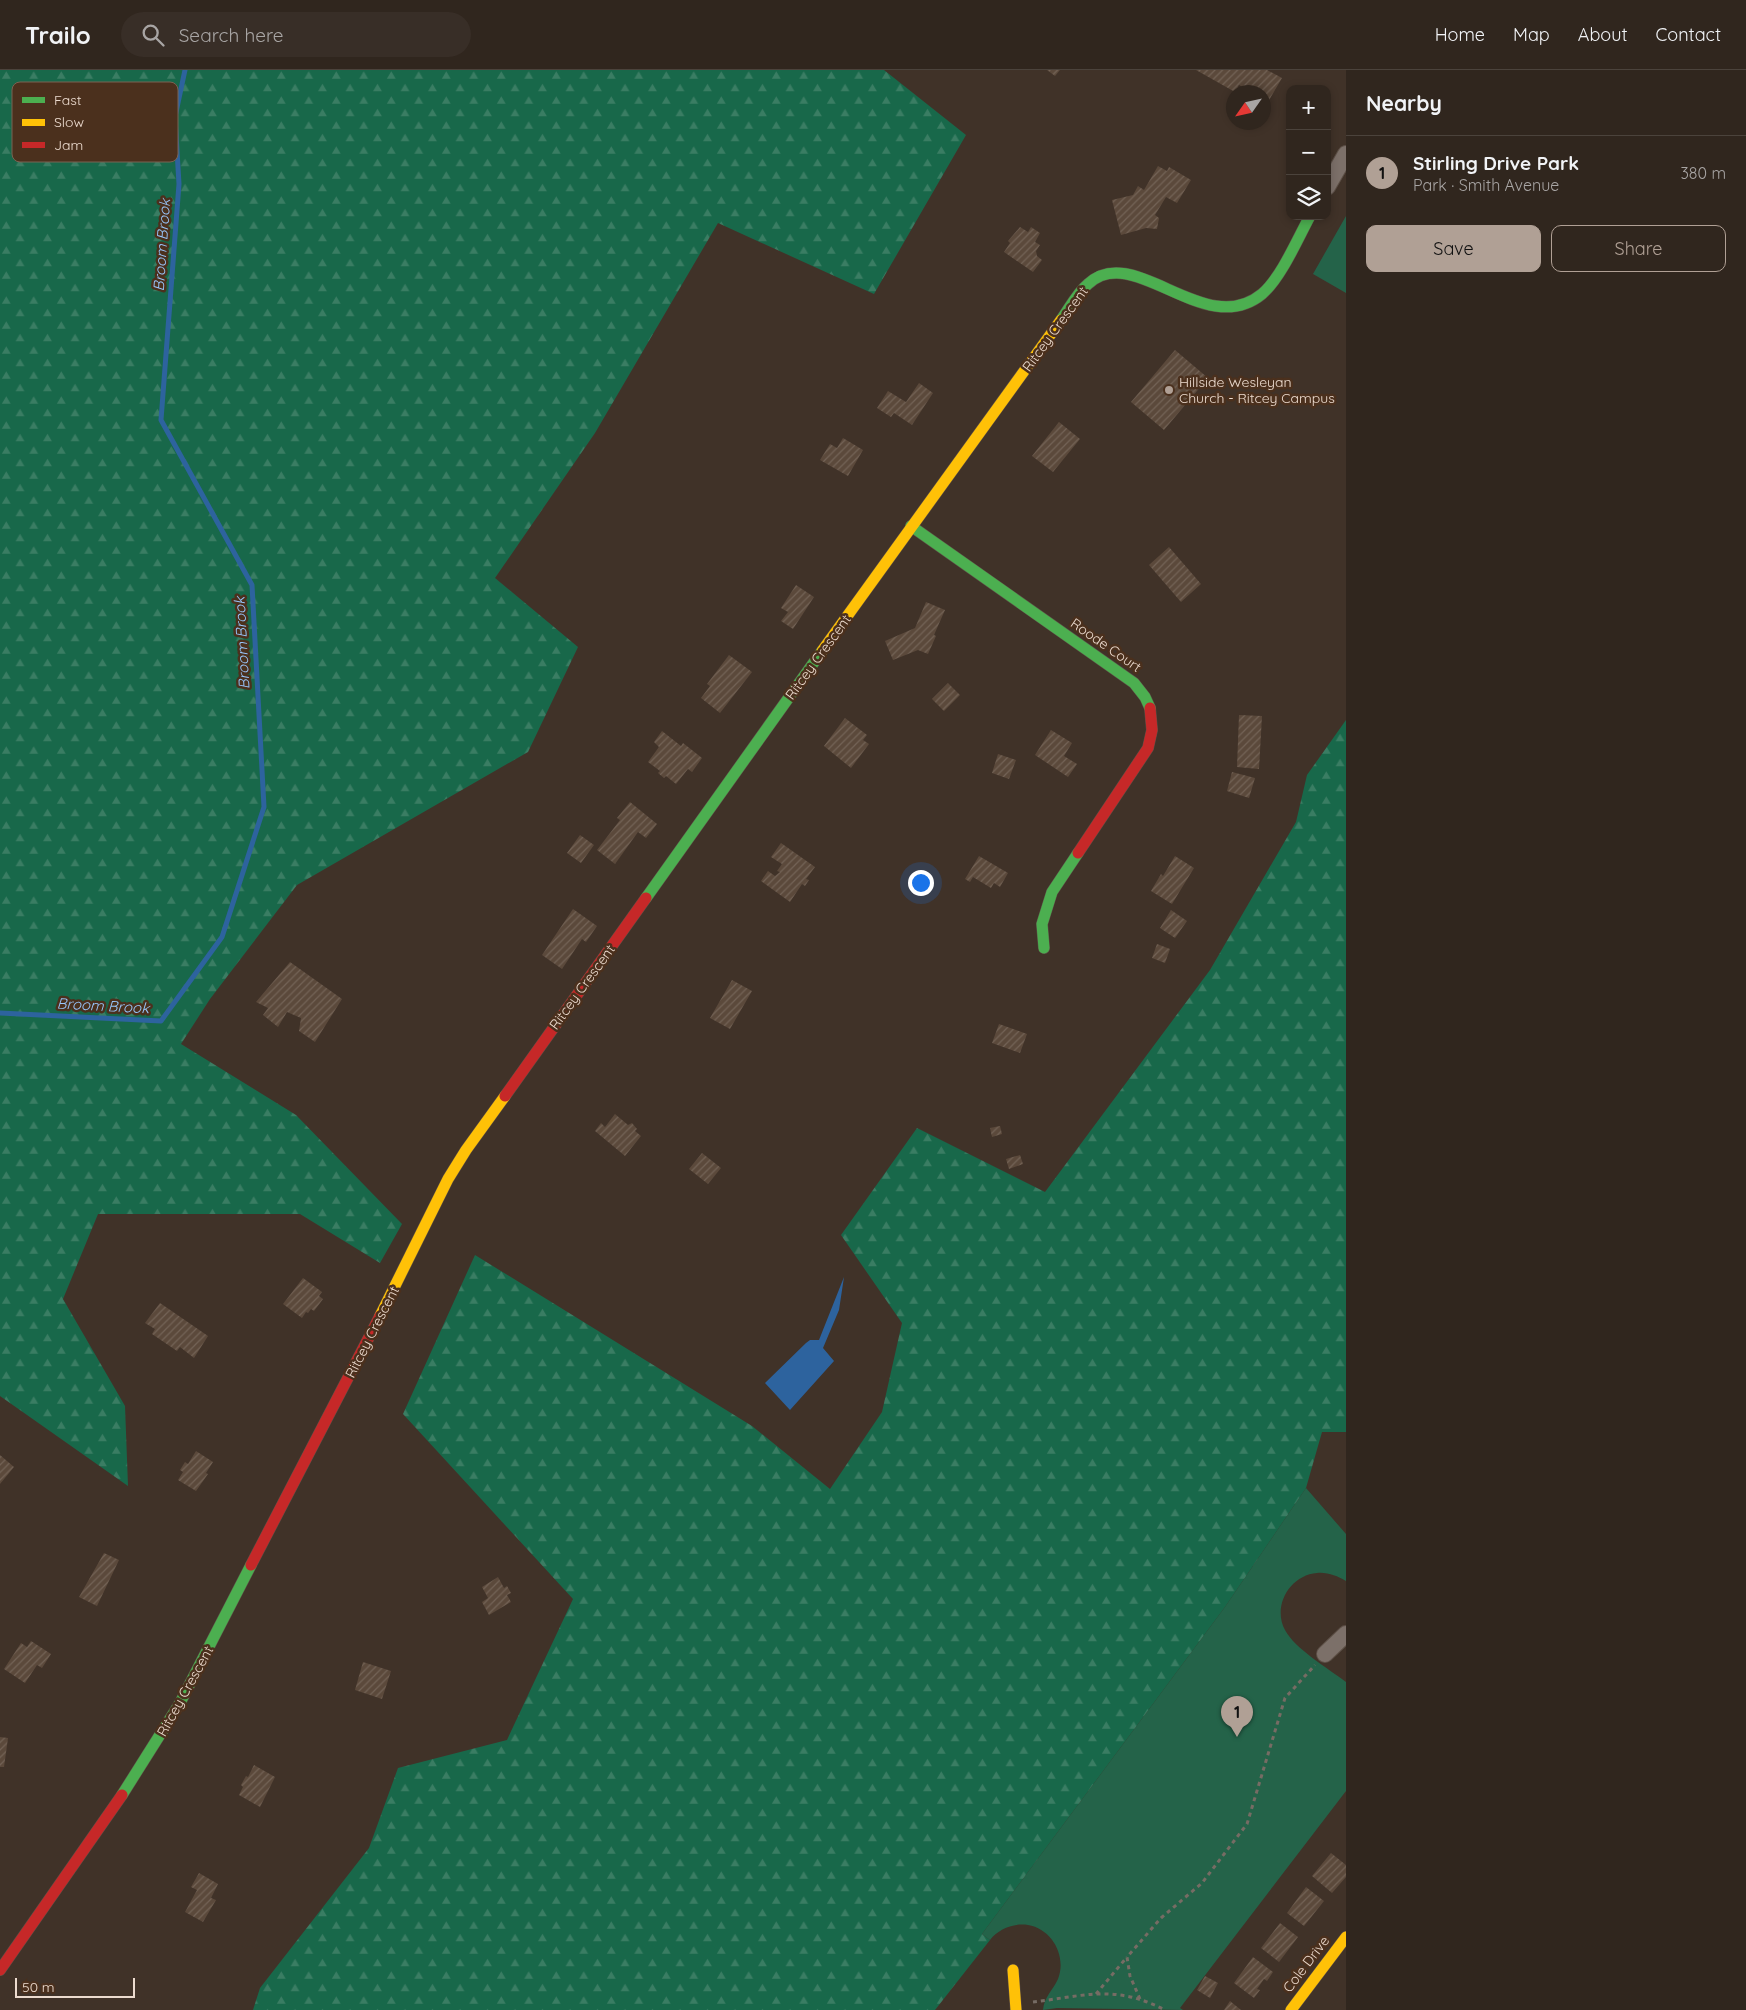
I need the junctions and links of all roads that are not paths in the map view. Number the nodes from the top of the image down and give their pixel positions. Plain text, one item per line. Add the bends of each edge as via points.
1 (1346, 154) edge
2 (1331, 180) edge
3 (1308, 220) edge
4 (911, 526) junction
5 (1044, 948) dead end
6 (1346, 1634) edge
7 (1325, 1654) road end
8 (1346, 1937) edge
9 (0, 1970) edge
10 (1013, 1970) dead end
11 (1016, 2007) edge
12 (1291, 2010) edge

1 - 2 street
3 - 4 street, Ritcey Crescent via 1269,286 1241,307 1216,308 1130,275 1109,274 1091,280
4 - 5 street, Roode Court via 1130,680 1144,693 1150,706 1154,730 1148,748 1052,892 1042,924
4 - 9 street, Ritcey Crescent via 466,1150 448,1179 180,1704 126,1789
6 - 7 street
8 - 12 street, Cole Drive
10 - 11 street

